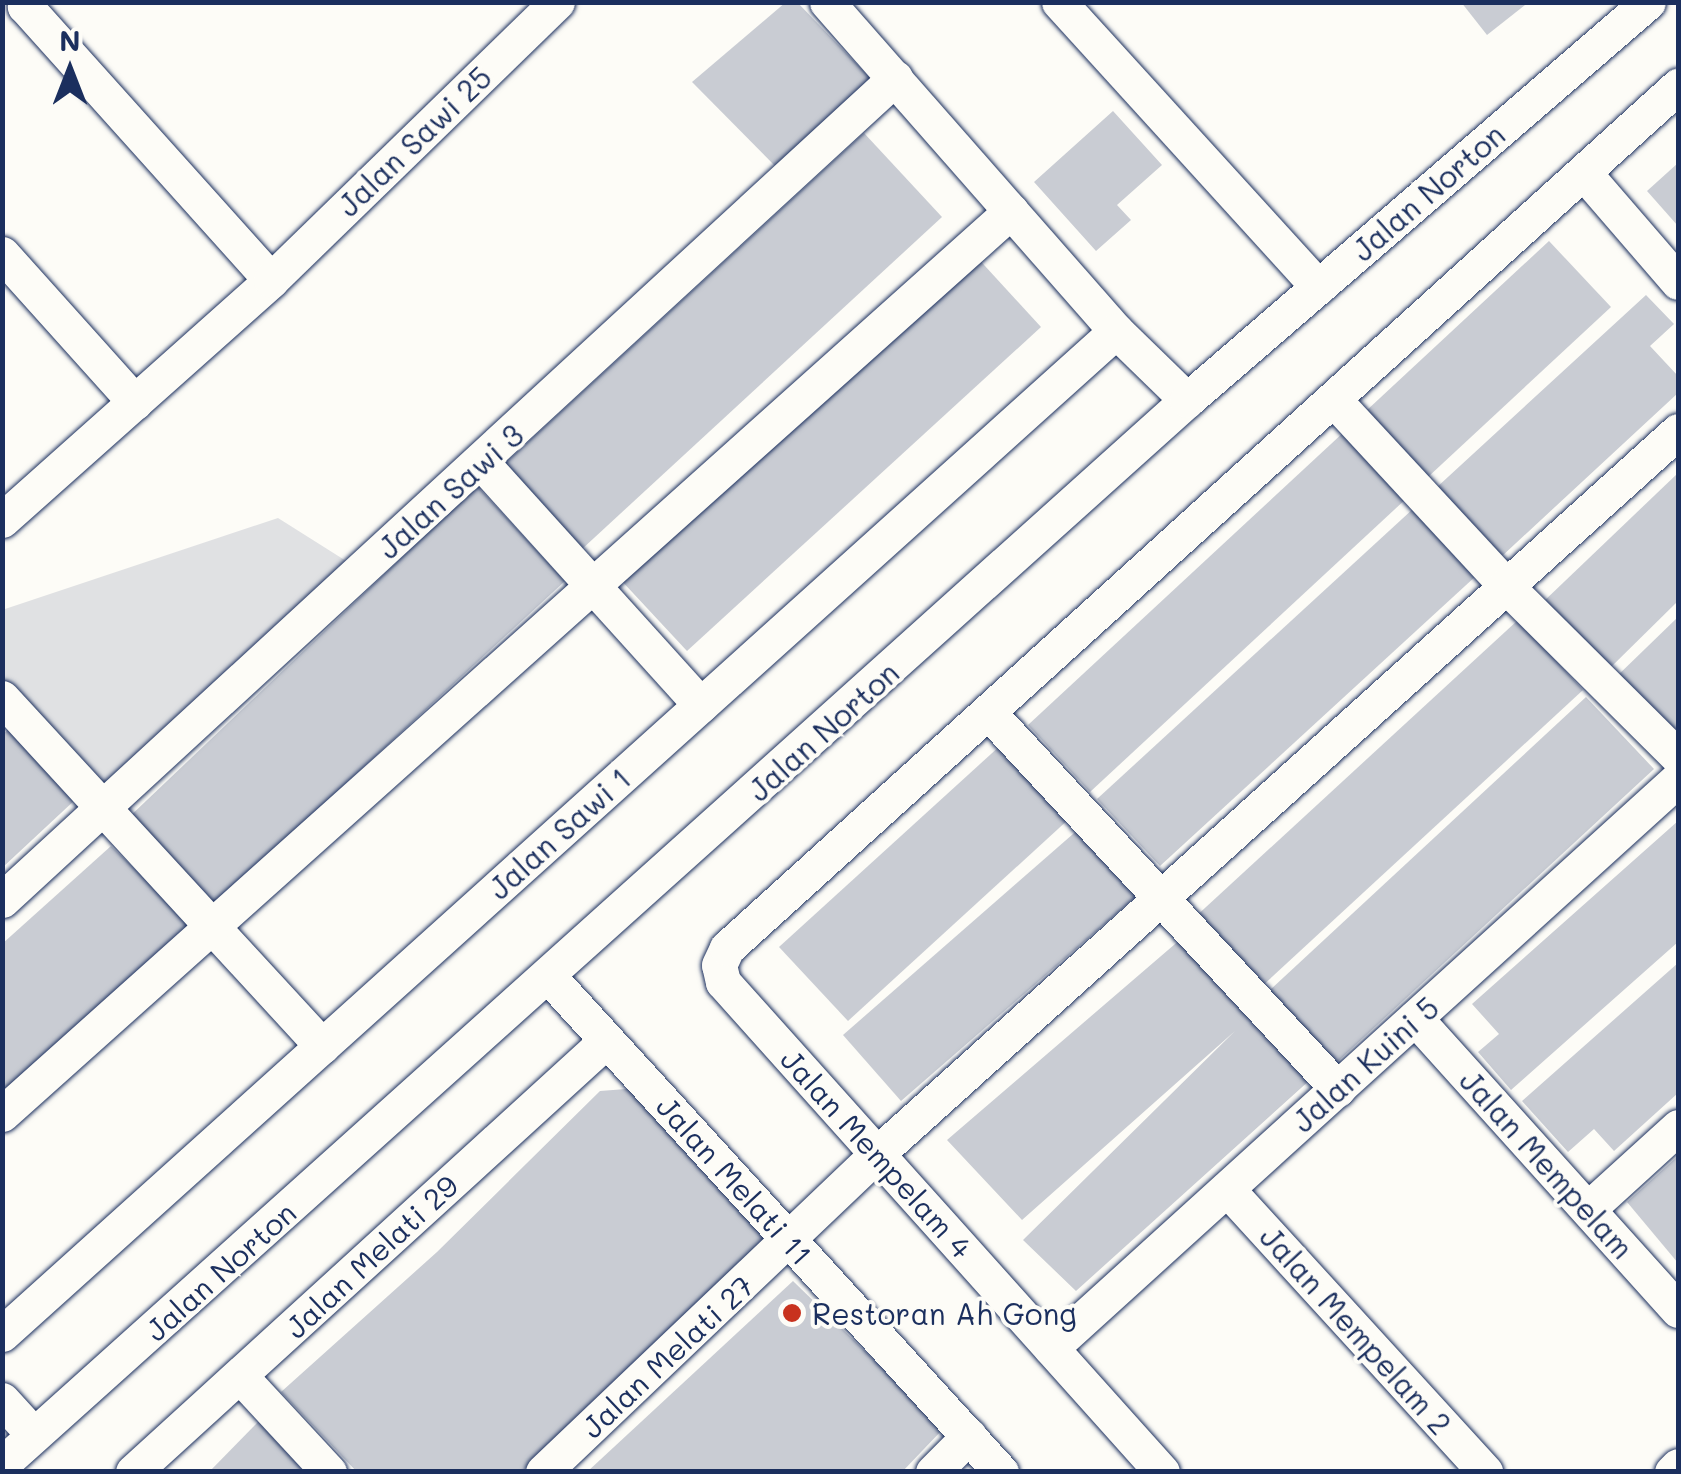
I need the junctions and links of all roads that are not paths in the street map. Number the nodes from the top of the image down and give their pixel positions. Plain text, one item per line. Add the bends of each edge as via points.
1 (557, 2) edge
2 (827, 2) edge
3 (1059, 2) edge
4 (1648, 2) edge
5 (19, 11) edge
6 (895, 78) junction
7 (1678, 86) edge
8 (1584, 173) junction
9 (1011, 211) junction
10 (2, 254) edge
11 (272, 280) junction
12 (1678, 282) edge
13 (1318, 287) junction
14 (1116, 332) junction
15 (1188, 400) junction
16 (1334, 400) junction
17 (135, 402) junction
18 (1678, 431) edge
19 (482, 463) junction
20 (2, 520) edge
21 (593, 586) junction
22 (1506, 586) junction
23 (2, 698) edge
24 (701, 706) junction
25 (989, 712) junction
26 (1678, 758) edge
27 (1678, 779) edge
28 (102, 809) junction
29 (1162, 896) junction
30 (2, 900) edge
31 (208, 925) junction
32 (550, 978) junction
33 (1415, 1018) junction
34 (606, 1040) junction
35 (322, 1046) junction
36 (1338, 1089) junction
37 (2, 1114) edge
38 (1678, 1127) edge
39 (879, 1152) junction
40 (1227, 1188) junction
41 (1588, 1210) junction
42 (790, 1240) junction
43 (1678, 1310) edge
44 (2, 1334) edge
45 (1051, 1348) junction
46 (240, 1376) junction
47 (2, 1400) edge
48 (34, 1435) junction
49 (969, 1436) junction
50 (2, 1464) edge
51 (1678, 1466) edge
52 (134, 1472) edge
53 (330, 1472) edge
54 (543, 1472) edge
55 (932, 1472) edge
56 (1001, 1472) edge
57 (1162, 1472) edge
58 (1485, 1472) edge
59 (1672, 1472) edge

1 - 11 street, Jalan Sawi 25
2 - 6 street
3 - 13 street
4 - 13 street, Jalan Norton
5 - 11 street
6 - 9 street
6 - 19 street, Jalan Sawi 3
7 - 8 street
8 - 12 street
8 - 16 street
9 - 14 street
9 - 21 street
10 - 17 street
11 - 17 street, Jalan Sawi 25
13 - 15 street, Jalan Norton
14 - 15 street
14 - 24 street, Jalan Sawi 1
15 - 32 street, Jalan Norton
16 - 22 street
16 - 25 street
17 - 20 street, Jalan Sawi 25
18 - 22 street, Jalan Melati 27
19 - 21 street
19 - 28 street, Jalan Sawi 3
21 - 24 street
21 - 31 street
22 - 26 street
22 - 29 street, Jalan Melati 27
23 - 28 street
24 - 35 street, Jalan Sawi 1
25 - 29 street
25 - 39 street, Jalan Mempelam 4 via 727,948 719,964 723,982
27 - 33 street, Jalan Kuini 5
28 - 30 street, Jalan Sawi 3
28 - 31 street
29 - 36 street
29 - 39 street, Jalan Melati 27
31 - 35 street
31 - 37 street
32 - 34 street, Jalan Melati 11
32 - 48 street, Jalan Norton
33 - 36 street, Jalan Kuini 5
33 - 41 street, Jalan Mempelam
34 - 42 street, Jalan Melati 11
34 - 46 street, Jalan Melati 29
35 - 44 street, Jalan Sawi 1
36 - 40 street, Jalan Kuini 5
38 - 41 street
39 - 42 street, Jalan Melati 27
39 - 45 street, Jalan Mempelam 4
40 - 45 street, Jalan Kuini 5
40 - 58 street, Jalan Mempelam 2
41 - 43 street, Jalan Mempelam
42 - 49 street, Jalan Melati 11
42 - 54 street, Jalan Melati 27
45 - 57 street, Jalan Mempelam 4
46 - 52 street, Jalan Melati 29
46 - 53 street
47 - 48 street
48 - 50 street, Jalan Norton
49 - 55 street
49 - 56 street, Jalan Melati 11
51 - 59 street

